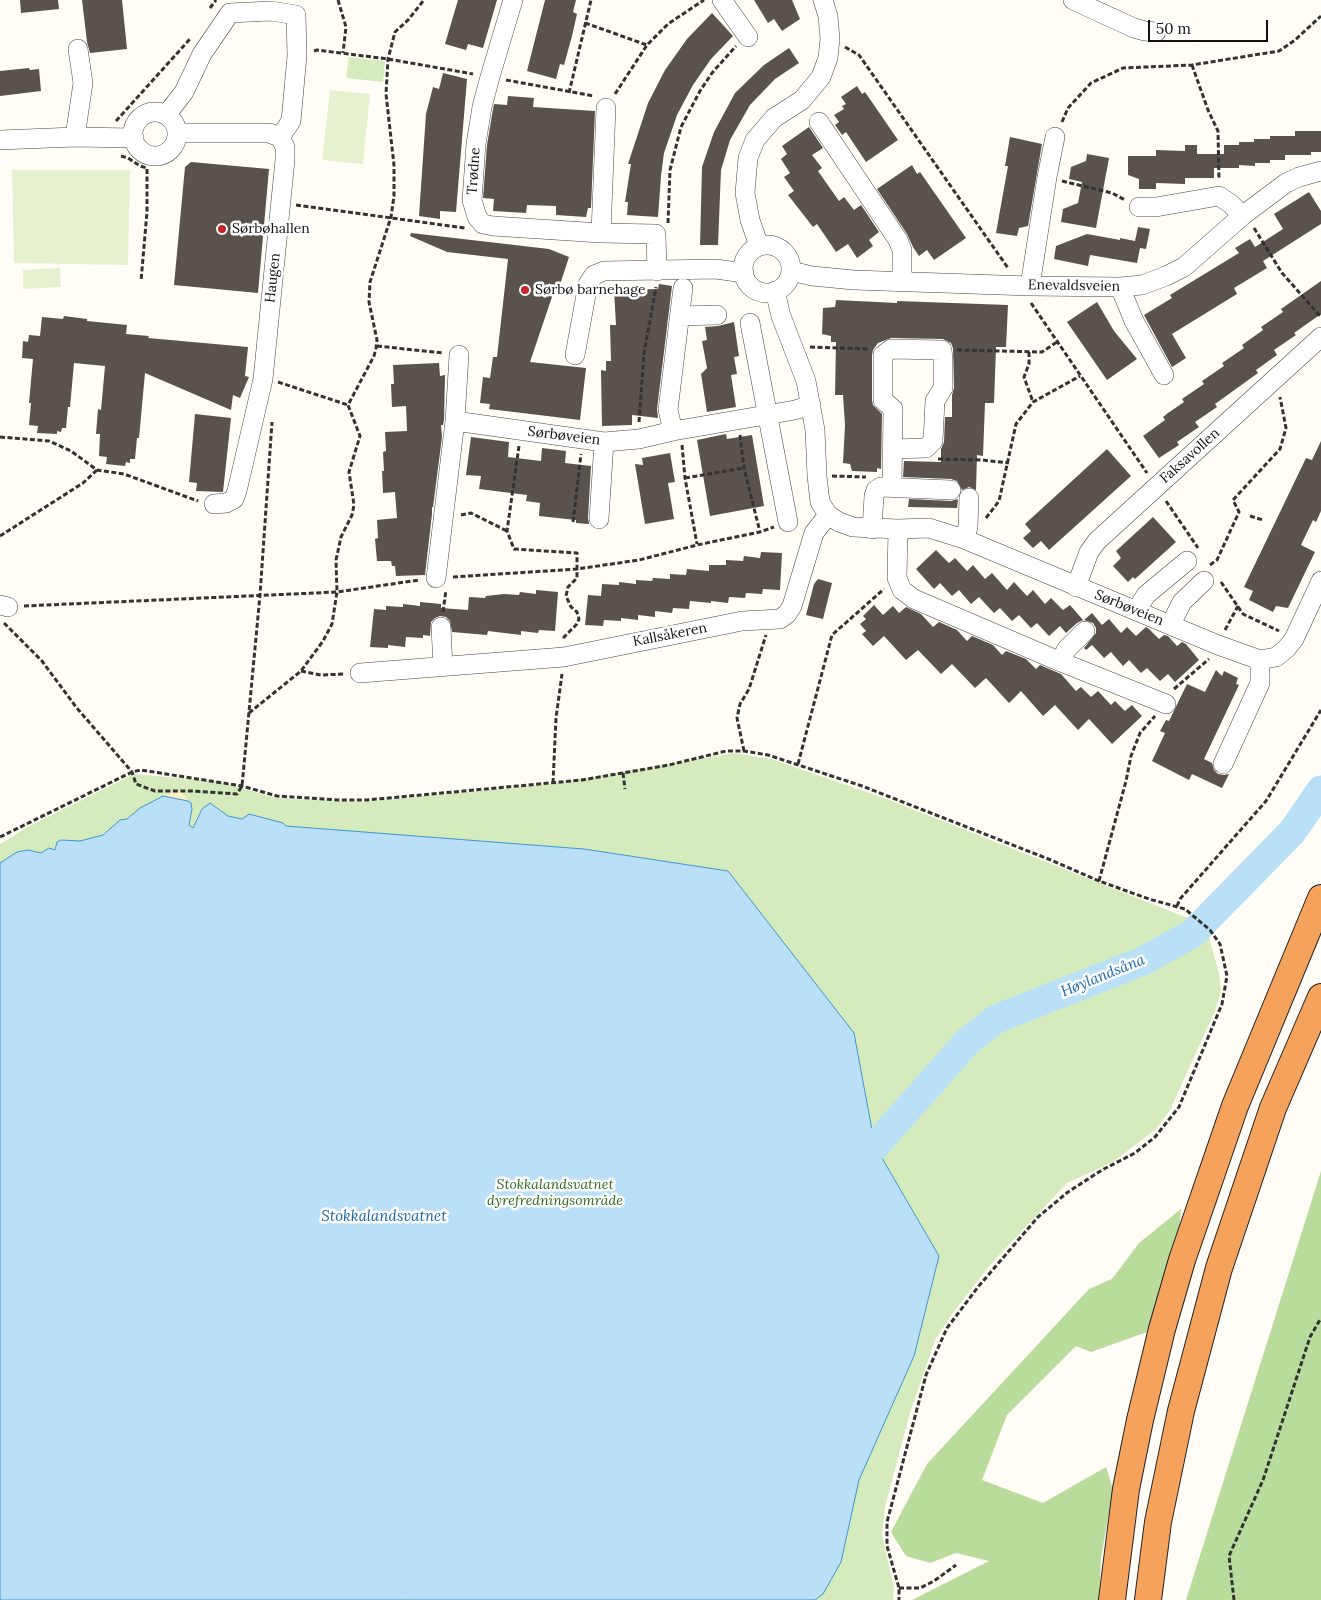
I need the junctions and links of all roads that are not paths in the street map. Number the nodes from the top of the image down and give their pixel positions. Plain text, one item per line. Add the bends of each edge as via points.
1 (512, 0) edge
2 (722, 0) edge
3 (822, 0) edge
4 (1073, 0) edge
5 (1156, 32) dead end
6 (748, 37) road end
7 (78, 49) dead end
8 (606, 108) road end
9 (166, 115) junction
10 (819, 122) dead end
11 (177, 133) junction
12 (75, 136) junction
13 (280, 137) junction
14 (1055, 137) road end
15 (134, 138) junction
16 (0, 140) edge
17 (1321, 171) edge
18 (1139, 207) road end
19 (1242, 216) junction
20 (601, 233) junction
21 (760, 246) junction
22 (657, 271) junction
23 (791, 271) junction
24 (744, 273) junction
25 (902, 280) junction
26 (1025, 286) junction
27 (1120, 287) junction
28 (683, 288) dead end
29 (775, 291) junction
30 (718, 315) dead end
31 (680, 316) junction
32 (750, 324) dead end
33 (1321, 339) edge
34 (459, 354) road end
35 (575, 355) dead end
36 (1164, 375) dead end
37 (811, 405) junction
38 (768, 419) junction
39 (455, 421) junction
40 (673, 431) junction
41 (604, 442) junction
42 (893, 449) junction
43 (892, 483) junction
44 (950, 490) dead end
45 (969, 498) dead end
46 (214, 504) road end
47 (828, 515) junction
48 (600, 519) dead end
49 (788, 522) road end
50 (872, 529) junction
51 (898, 529) junction
52 (964, 539) junction
53 (1194, 557) road end
54 (442, 578) road end
55 (1321, 581) edge
56 (1213, 582) road end
57 (1076, 587) junction
58 (1136, 611) junction
59 (1171, 624) junction
60 (441, 627) road end
61 (1085, 631) dead end
62 (1260, 660) junction
63 (1061, 662) junction
64 (443, 666) junction
65 (360, 674) road end
66 (1166, 704) road end
67 (1223, 764) dead end
68 (1321, 898) edge
69 (1321, 997) edge
70 (1112, 1600) edge
71 (1148, 1600) edge

1 - 20 street, Trødne via 490,77 476,144 472,200 476,217 483,224 493,226
2 - 6 street
3 - 21 street via 828,16 830,39 821,77 802,100 774,118 755,140 748,158 744,193
4 - 5 street via 1134,28
7 - 12 street via 83,83
8 - 20 street
9 - 11 street via 172,120
9 - 13 street via 184,92 202,54 230,12 271,11 296,15 297,56 291,121
9 - 15 street via 146,114 136,124
10 - 25 street via 898,240 902,250
11 - 13 street via 269,133
11 - 15 street via 173,147 162,155 147,154 136,145
12 - 15 street
12 - 16 street
13 - 46 street, Haugen via 286,160 263,379 234,499
14 - 26 street
17 - 19 street, Enevaldsveien via 1286,183
18 - 19 street via 1219,196
19 - 27 street, Enevaldsveien via 1184,267 1142,285
20 - 22 street via 656,234
21 - 23 street via 775,246 782,250 788,257
21 - 24 street via 753,249 745,260
22 - 24 street via 716,269
22 - 35 street via 604,271 594,275 588,284
23 - 25 street, Enevaldsveien via 854,280
23 - 29 street via 786,284
24 - 29 street via 752,287 767,293
25 - 26 street, Enevaldsveien
26 - 27 street, Enevaldsveien
27 - 36 street via 1134,321
28 - 31 street
29 - 37 street
30 - 31 street
31 - 40 street via 668,410
32 - 38 street
33 - 57 street, Faksavollen via 1097,541
34 - 39 street
37 - 38 street, Sørbøveien
37 - 47 street via 820,502
38 - 40 street, Sørbøveien
38 - 49 street
39 - 41 street, Sørbøveien
39 - 54 street via 444,510
40 - 41 street, Sørbøveien via 639,439
41 - 48 street
42 - 42 street via 926,448 933,441 935,401 943,388 942,350 890,349 883,355 883,400 893,409
42 - 43 street
43 - 44 street
43 - 50 street via 876,490
45 - 52 street via 968,527
47 - 50 street, Sørbøveien via 853,527
47 - 64 street, Kallsåkeren via 814,533 792,606 780,618 742,621 564,657
50 - 51 street, Sørbøveien
51 - 52 street, Sørbøveien via 929,528
51 - 63 street via 898,578 902,590 914,599
52 - 57 street, Sørbøveien
53 - 58 street via 1146,595
55 - 62 street via 1294,639 1276,657
56 - 59 street via 1182,602
57 - 58 street, Sørbøveien
58 - 59 street, Sørbøveien
59 - 62 street, Sørbøveien
60 - 64 street
61 - 63 street via 1066,650
62 - 67 street via 1260,683
63 - 66 street
64 - 65 street, Kallsåkeren
68 - 70 highway via 1235,1106 1182,1260 1140,1420 1126,1489
69 - 71 highway via 1274,1108 1219,1268 1181,1411 1158,1522

